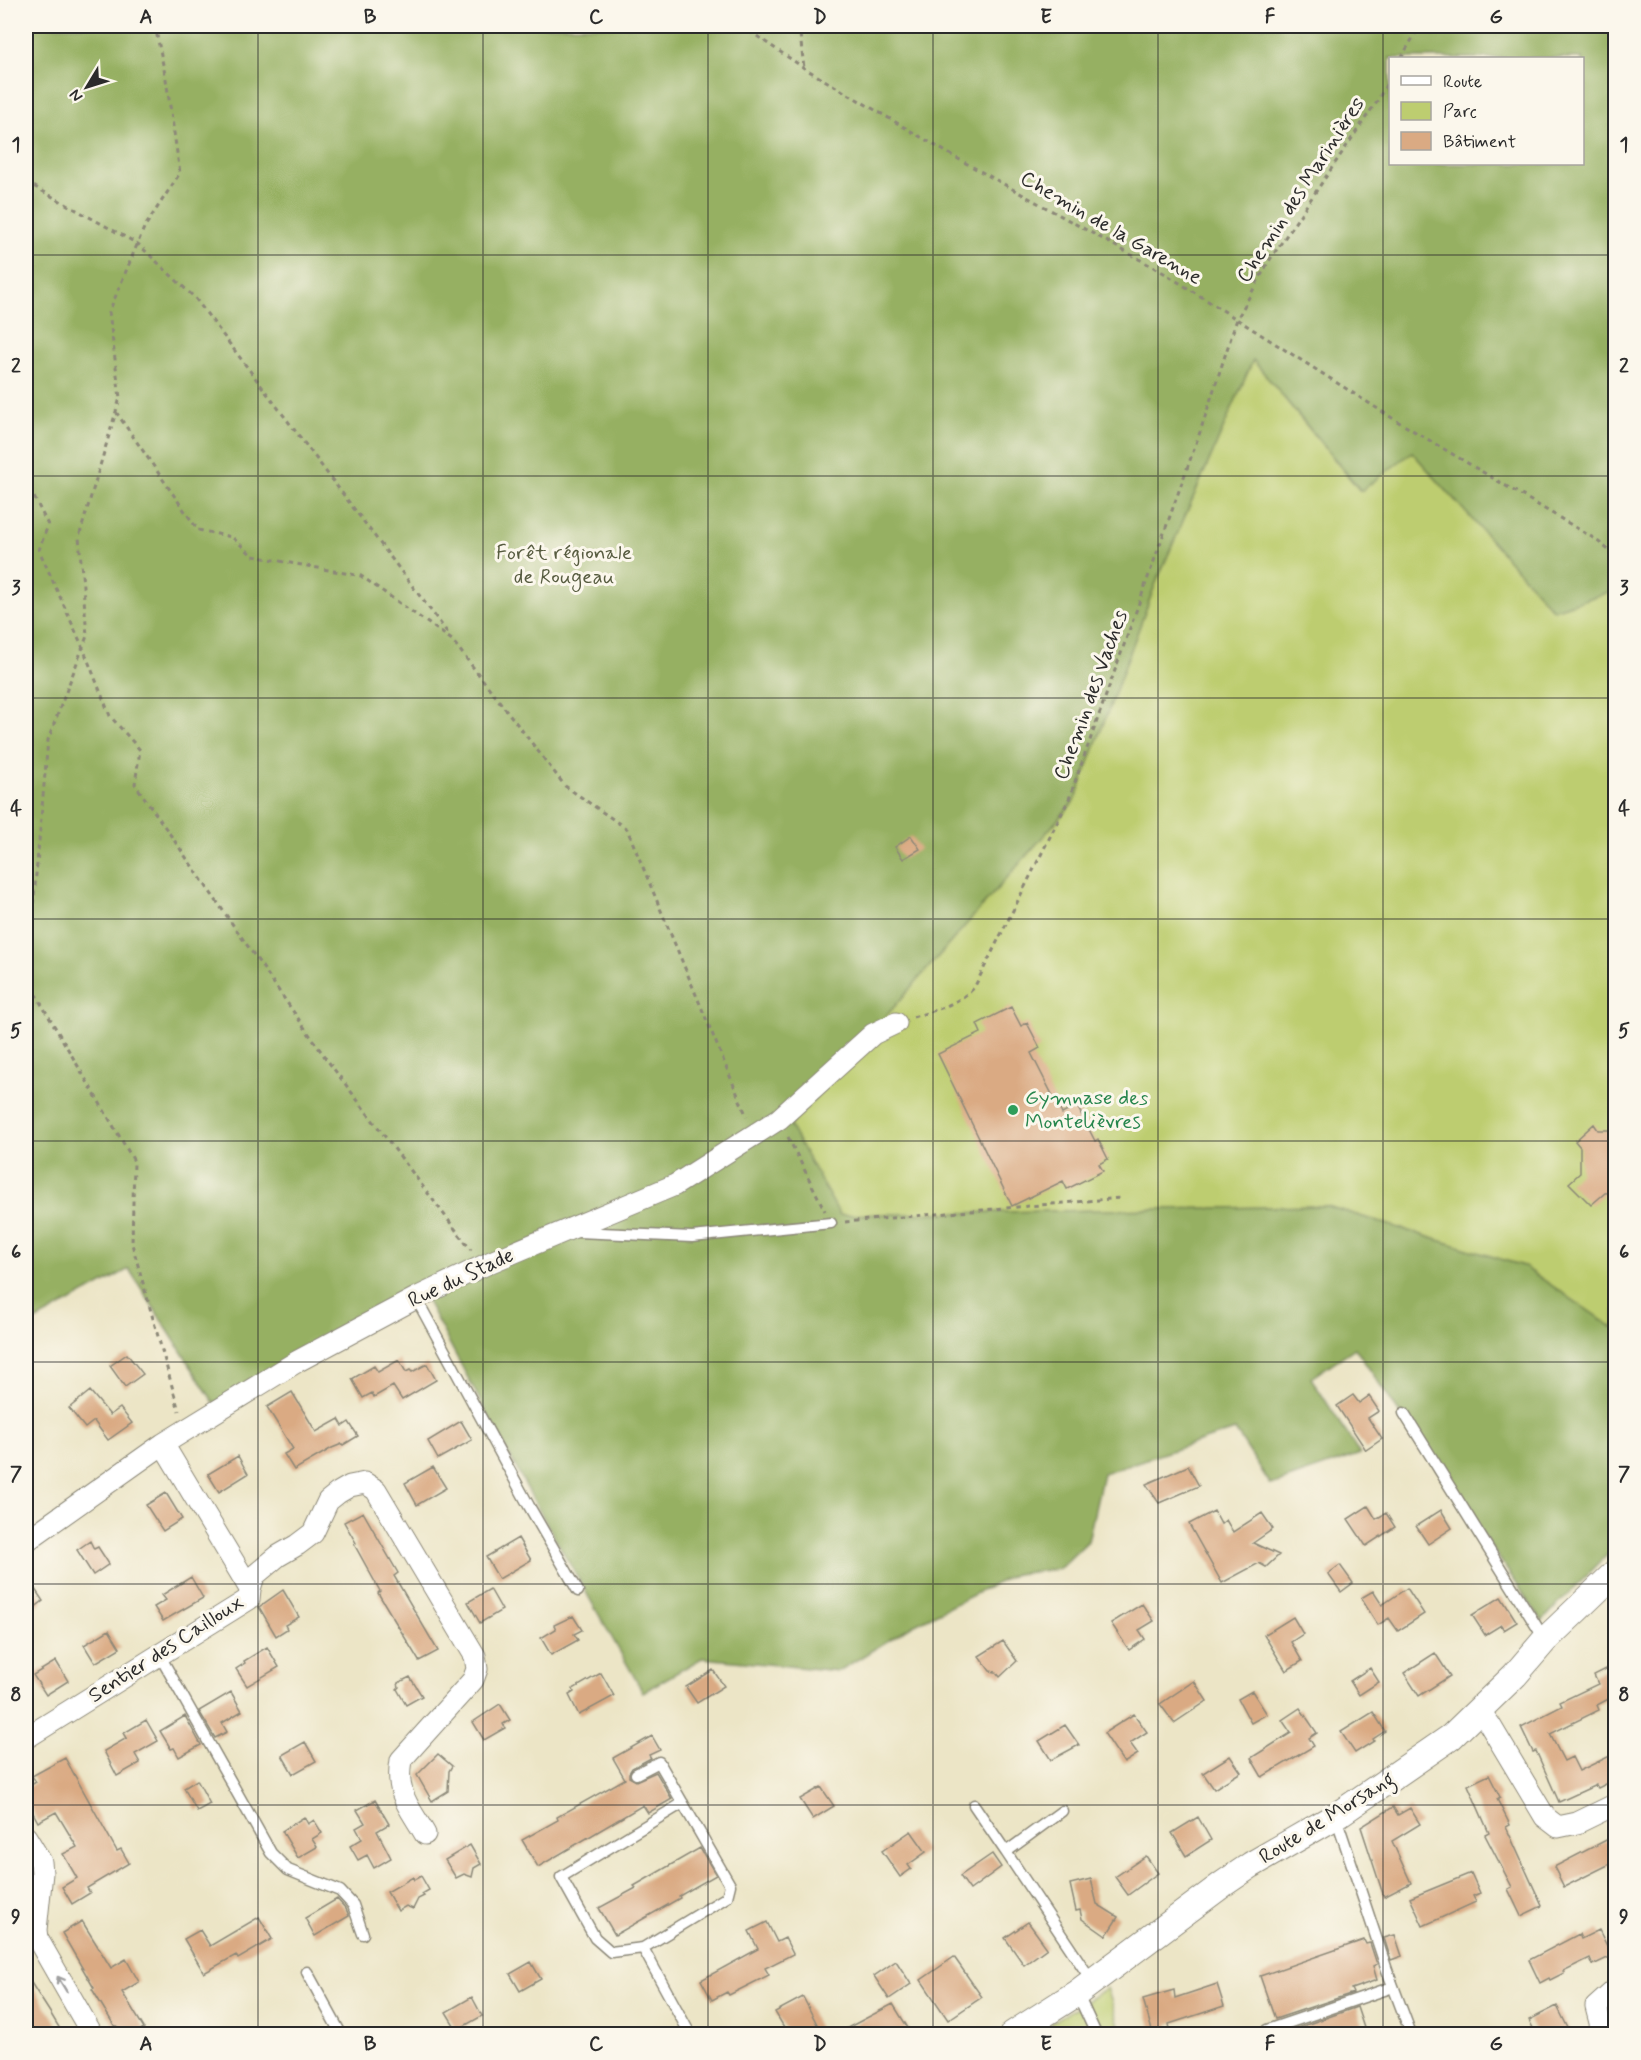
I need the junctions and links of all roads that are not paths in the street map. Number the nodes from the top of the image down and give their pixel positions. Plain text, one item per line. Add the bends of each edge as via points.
1 (896, 1023) road end
2 (831, 1224) road end
3 (568, 1231) junction
4 (416, 1298) junction
5 (1404, 1413) dead end
6 (163, 1444) junction
7 (26, 1541) edge
8 (1616, 1572) edge
9 (250, 1589) junction
10 (578, 1591) dead end
11 (1545, 1640) junction
12 (160, 1656) junction
13 (1479, 1710) junction
14 (26, 1738) edge
15 (636, 1773) dead end
16 (682, 1803) junction
17 (1616, 1804) edge
18 (974, 1805) dead end
19 (1062, 1811) dead end
20 (1336, 1816) junction
21 (426, 1834) dead end
22 (26, 1837) edge
23 (1006, 1852) junction
24 (363, 1934) dead end
25 (643, 1948) junction
26 (307, 1972) dead end
27 (1084, 1987) junction
28 (1393, 1987) junction
29 (1616, 1989) edge
30 (1041, 2027) edge
31 (1267, 2030) dead end
32 (92, 2034) edge
33 (341, 2034) edge
34 (690, 2034) edge
35 (1012, 2034) edge
36 (1096, 2034) edge
37 (1411, 2034) edge
38 (1603, 2034) edge

1 - 3 street, Rue du Stade via 873,1034 779,1119 675,1185
2 - 3 lane via 692,1237
3 - 4 street, Rue du Stade
4 - 6 street, Rue du Stade via 298,1361
4 - 10 lane
5 - 11 lane
6 - 7 street, Rue du Stade
6 - 9 street, Sentier des Cailloux
8 - 11 street, Route de Morsang
9 - 12 street, Sentier des Cailloux via 249,1599
9 - 21 street via 254,1576 313,1533 328,1501 338,1493 365,1483 376,1490 475,1656 477,1669 473,1680 401,1760 400,1791
11 - 13 street, Route de Morsang
12 - 14 street, Sentier des Cailloux
12 - 24 lane via 271,1853 288,1870 340,1891 353,1905
13 - 17 street via 1545,1817 1558,1827 1577,1823
13 - 20 street, Route de Morsang via 1451,1737
15 - 16 lane via 659,1762
16 - 25 lane via 730,1885 726,1897
16 - 25 lane via 561,1877 595,1938 611,1952
18 - 23 lane
19 - 23 lane
20 - 27 street, Route de Morsang via 1223,1884
20 - 28 lane
32 -> 22 street via 37,1938 41,1863
23 - 27 lane
25 - 34 lane
26 - 33 lane
27 - 30 street, Route de Morsang
27 - 36 lane
28 - 31 lane
28 - 37 lane
29 - 38 street via 1596,2007
30 - 35 street, Route de Morsang

